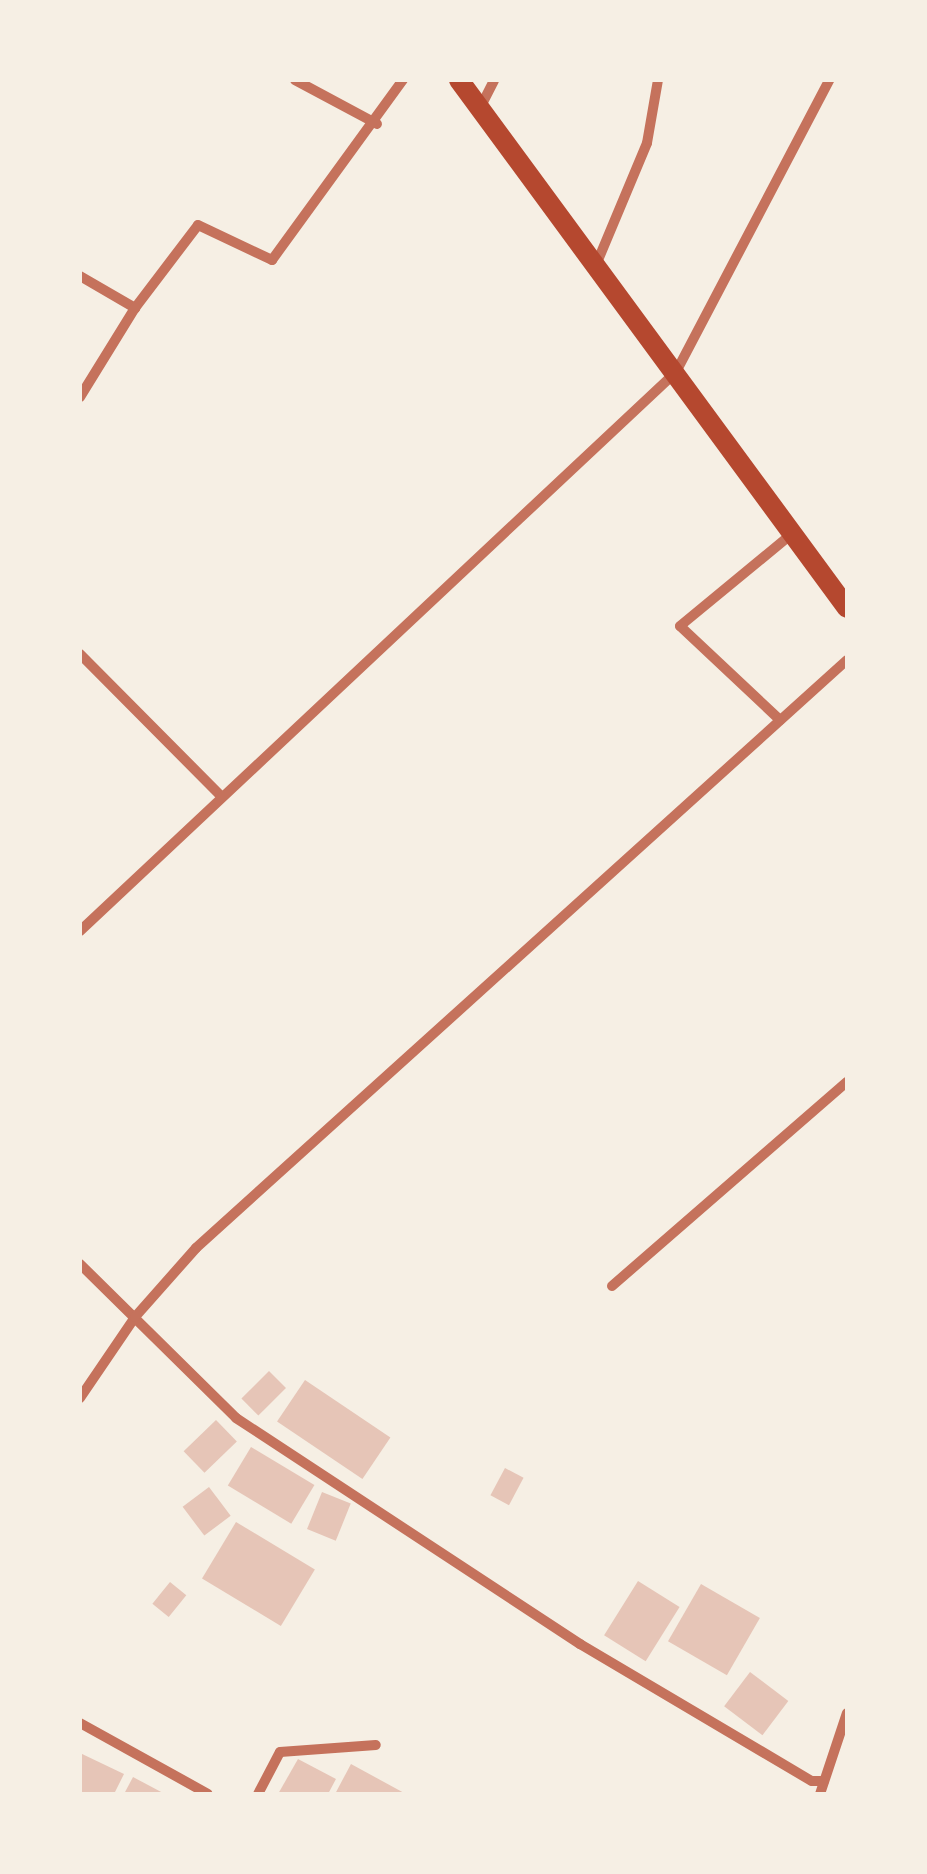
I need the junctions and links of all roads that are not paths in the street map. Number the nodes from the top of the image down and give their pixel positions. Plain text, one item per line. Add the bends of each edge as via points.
1 (294, 80) edge
2 (403, 80) edge
3 (459, 80) edge
4 (494, 80) edge
5 (658, 80) edge
6 (829, 80) edge
7 (479, 108) junction
8 (377, 124) junction
9 (596, 264) junction
10 (80, 276) edge
11 (135, 308) junction
12 (676, 372) junction
13 (80, 397) edge
14 (793, 534) junction
15 (847, 608) edge
16 (80, 654) edge
17 (847, 660) edge
18 (780, 720) junction
19 (220, 795) junction
20 (80, 931) edge
21 (847, 1082) edge
22 (80, 1264) edge
23 (612, 1286) dead end
24 (135, 1318) junction
25 (80, 1398) edge
26 (847, 1712) edge
27 (80, 1723) edge
28 (376, 1745) dead end
29 (824, 1781) junction
30 (208, 1794) edge
31 (258, 1794) edge
32 (820, 1794) edge

1 - 8 street
2 - 8 street
3 - 7 main road
4 - 7 street
5 - 9 street via 647,143
6 - 12 street
7 - 9 main road
8 - 11 street via 272,260 198,225
9 - 12 main road
10 - 11 street
11 - 13 street
12 - 14 main road
12 - 19 street
14 - 15 main road
14 - 18 street via 680,626
16 - 19 street
17 - 18 street
18 - 24 street via 196,1248
19 - 20 street
21 - 23 street
22 - 24 street
24 - 25 street
24 - 29 street via 236,1418 580,1644 812,1781
26 - 29 street
27 - 30 street
28 - 31 street via 280,1752
29 - 32 street

